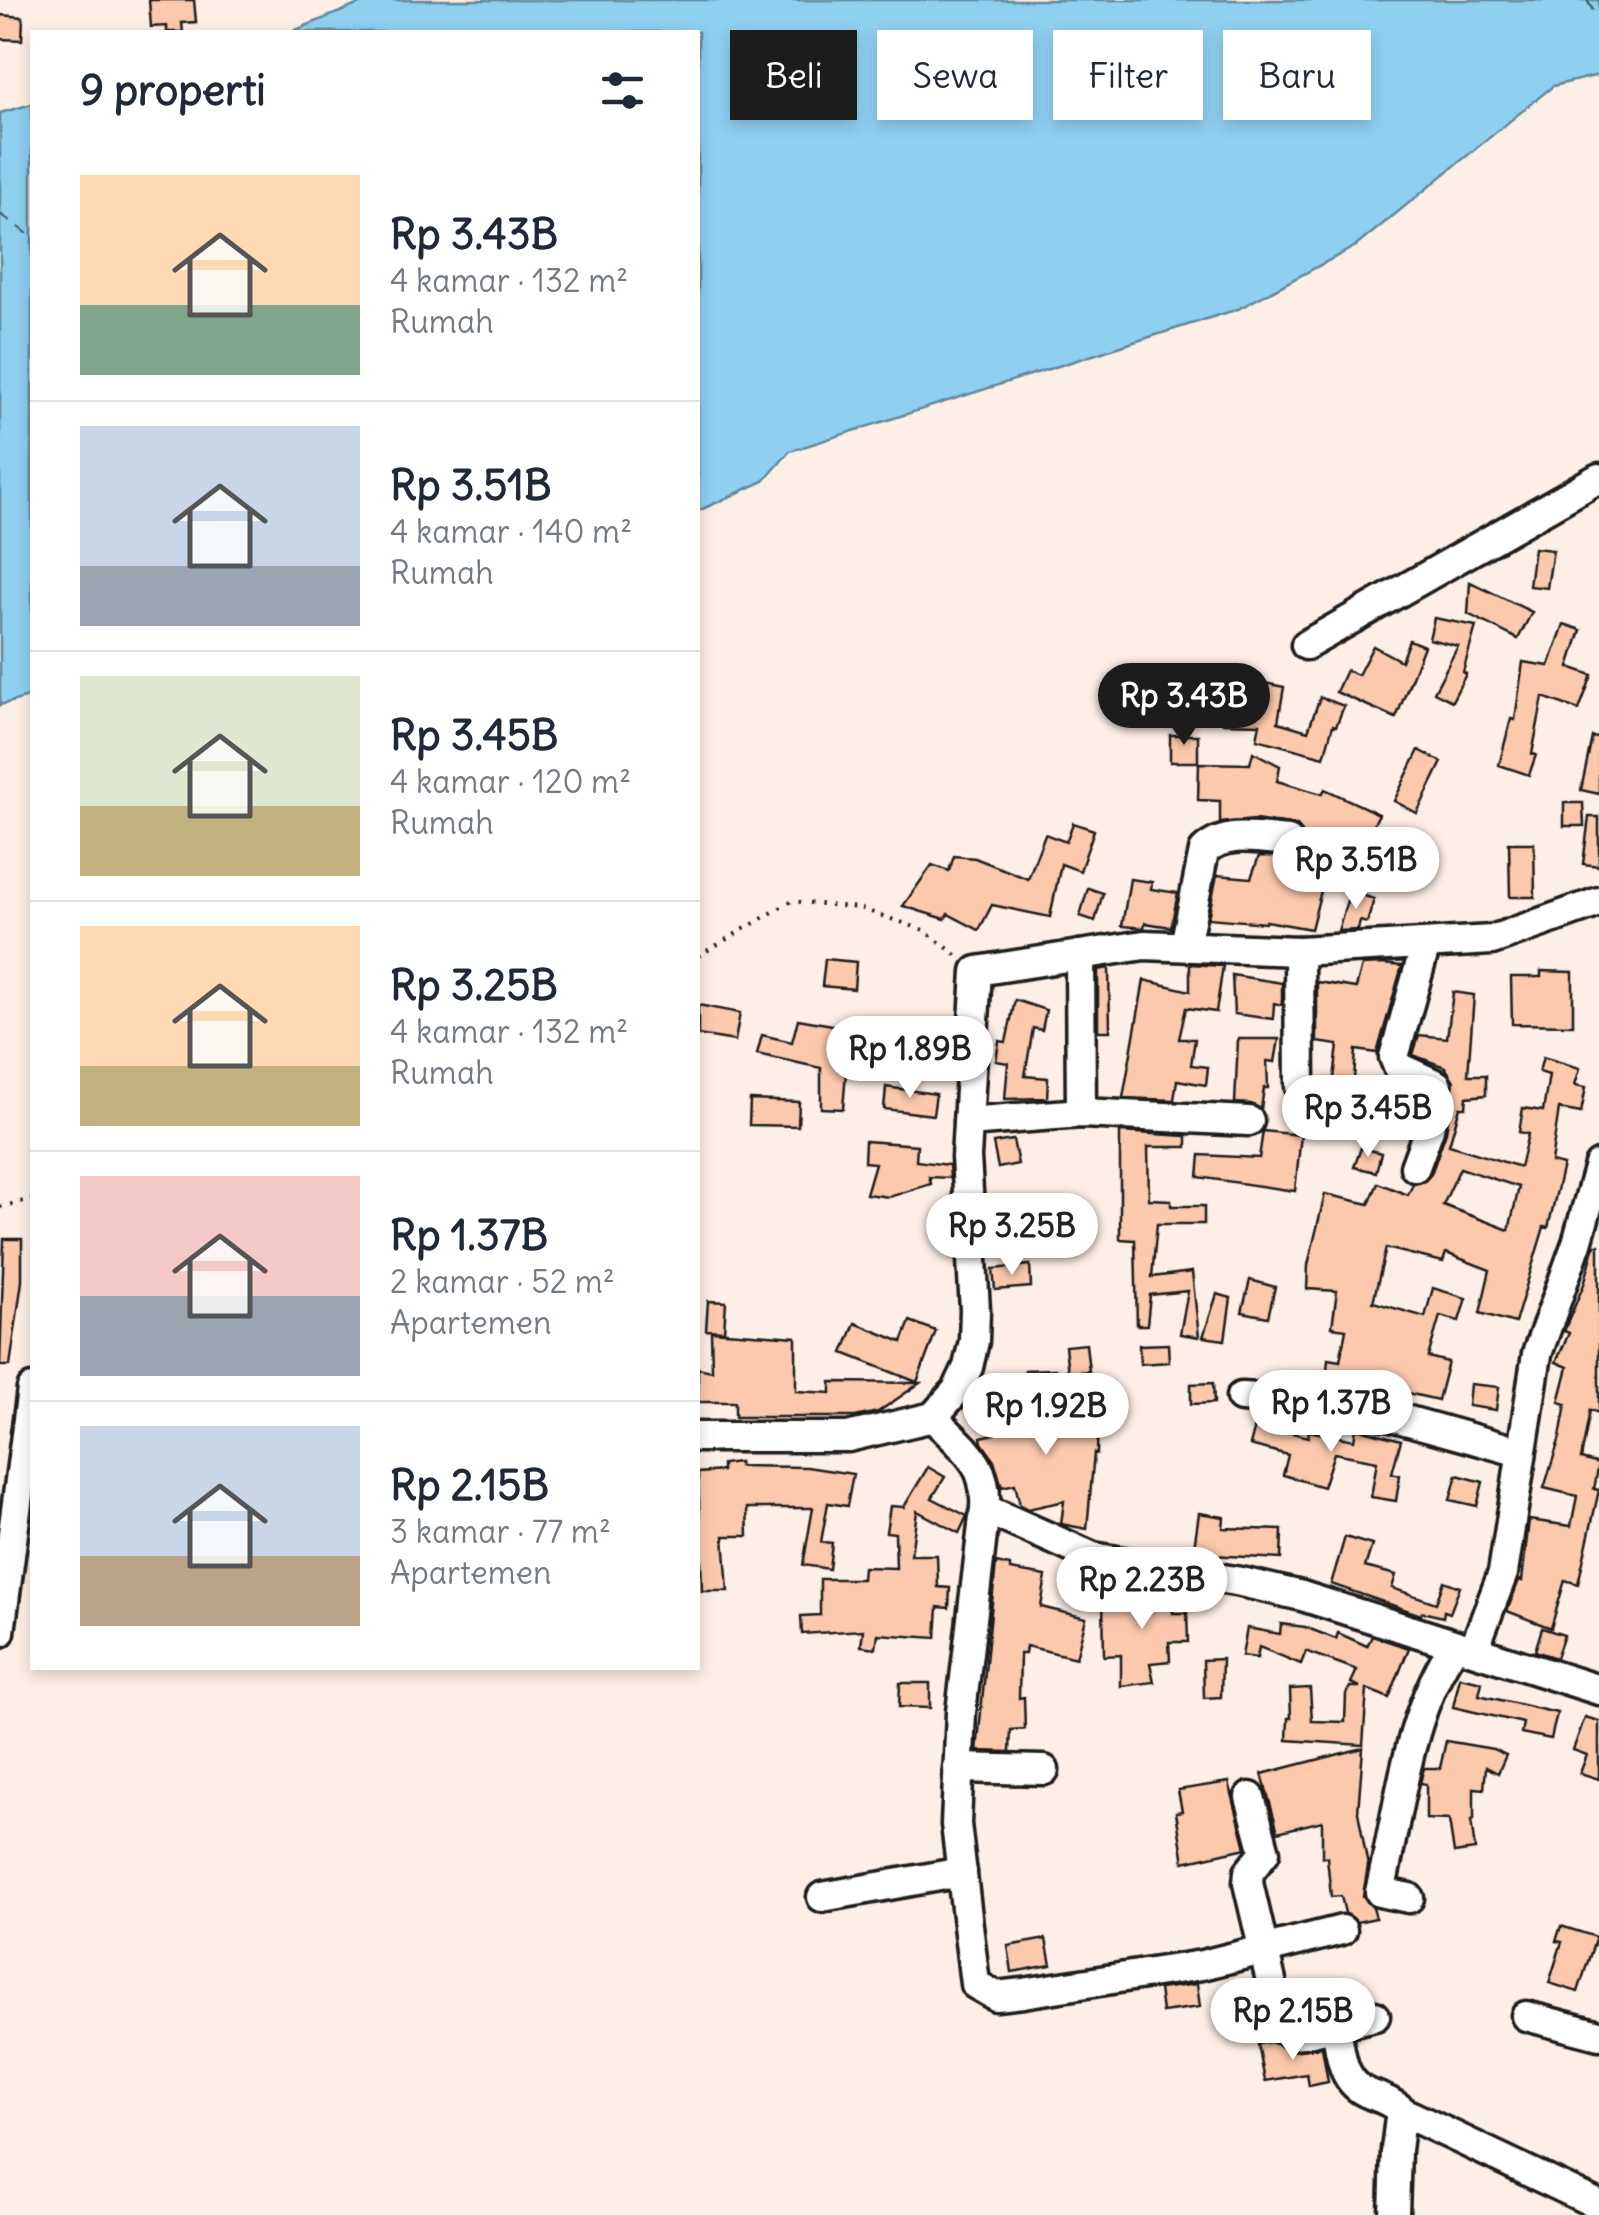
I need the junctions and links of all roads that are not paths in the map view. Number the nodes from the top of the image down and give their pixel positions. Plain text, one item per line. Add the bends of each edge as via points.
1 (1599, 478) edge
2 (1306, 645) dead end
3 (1288, 840) dead end
4 (1599, 902) edge
5 (1426, 944) junction
6 (1185, 946) junction
7 (1299, 951) junction
8 (1080, 955) junction
9 (1300, 1087) dead end
10 (1081, 1113) junction
11 (1249, 1121) dead end
12 (968, 1122) junction
13 (1599, 1165) edge
14 (1414, 1167) dead end
15 (1241, 1397) dead end
16 (30, 1404) edge
17 (933, 1417) junction
18 (700, 1437) edge
19 (1520, 1452) junction
20 (985, 1509) junction
21 (0, 1632) edge
22 (1465, 1647) junction
23 (1599, 1690) edge
24 (958, 1768) junction
25 (1044, 1770) dead end
26 (1250, 1797) dead end
27 (962, 1872) junction
28 (822, 1897) dead end
29 (1410, 1898) dead end
30 (1342, 1930) dead end
31 (1264, 1950) junction
32 (1375, 2016) dead end
33 (1526, 2016) dead end
34 (1336, 2027) junction
35 (1599, 2035) edge
36 (1401, 2110) junction
37 (1599, 2205) edge
38 (1394, 2215) edge

1 - 2 street
3 - 6 street via 1230,837 1204,851
4 - 5 street via 1492,940
5 - 7 street
5 - 14 street via 1394,1057 1398,1067 1437,1085
6 - 7 street
6 - 8 street
7 - 9 street
8 - 10 street
8 - 12 street via 977,971
10 - 11 street
10 - 12 street
12 - 17 street via 974,1341 957,1390
13 - 19 street via 1537,1354
15 - 19 street via 1390,1416
16 - 21 street
17 - 18 street via 848,1437
17 - 20 street via 979,1466
19 - 22 street via 1504,1573
20 - 22 street via 1093,1558 1302,1596
20 - 24 street
22 - 23 street
22 - 29 street via 1435,1680 1408,1763 1380,1892
24 - 25 street
24 - 27 street
26 - 31 street via 1265,1849 1248,1877
27 - 28 street
27 - 31 street via 975,1984 996,1996
30 - 31 street
31 - 34 street via 1282,2028 1292,2034
32 - 34 street
33 - 35 street
34 - 36 street via 1352,2085
36 - 37 street
36 - 38 street

